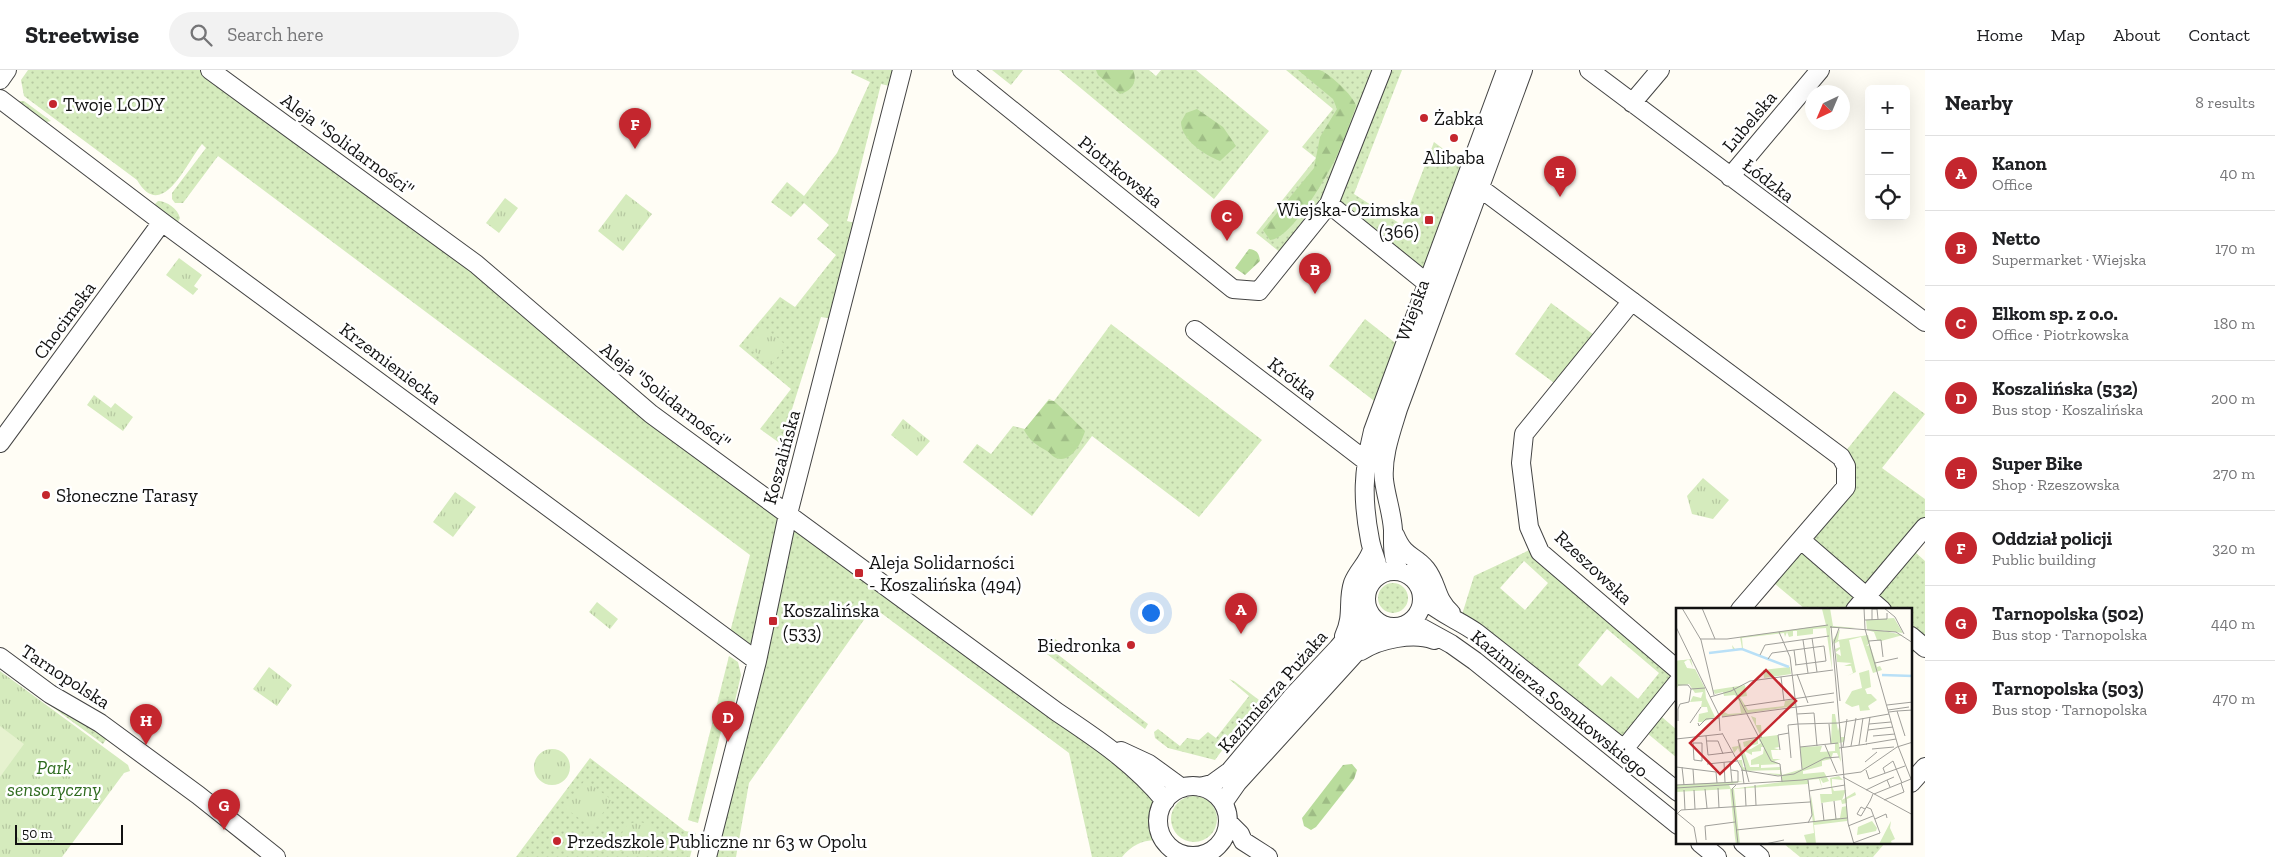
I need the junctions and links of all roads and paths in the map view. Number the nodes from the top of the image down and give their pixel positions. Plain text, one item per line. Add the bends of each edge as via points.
1 (7, 70) edge
2 (210, 70) edge
3 (902, 70) edge
4 (962, 70) edge
5 (1382, 70) edge
6 (1506, 70) edge
7 (1523, 70) edge
8 (1589, 70) edge
9 (1660, 70) edge
10 (1820, 70) edge
11 (0, 80) edge
12 (0, 99) edge
13 (1632, 103) junction
14 (1730, 177) junction
15 (1480, 188) junction
16 (1329, 204) junction
17 (162, 222) junction
18 (1428, 284) junction
19 (1632, 301) junction
20 (1925, 322) edge
21 (1196, 330) dead end
22 (0, 443) edge
23 (1366, 461) junction
24 (788, 514) junction
25 (1925, 527) edge
26 (1393, 530) junction
27 (1801, 540) junction
28 (1372, 549) junction
29 (1399, 571) junction
30 (1379, 574) junction
31 (1867, 596) junction
32 (1422, 598) junction
33 (1742, 608) edge
34 (1857, 608) edge
35 (1880, 608) edge
36 (1368, 612) junction
37 (1460, 621) junction
38 (1411, 622) junction
39 (1381, 625) junction
40 (1912, 637) edge
41 (1451, 644) junction
42 (1925, 648) edge
43 (1346, 652) junction
44 (0, 657) edge
45 (757, 661) junction
46 (1676, 668) edge
47 (1676, 684) edge
48 (1104, 744) junction
49 (1624, 749) junction
50 (1925, 767) edge
51 (1912, 782) edge
52 (1200, 787) junction
53 (1182, 788) junction
54 (1676, 790) edge
55 (1165, 800) junction
56 (1223, 803) junction
57 (1228, 822) junction
58 (1676, 823) edge
59 (1243, 841) junction
60 (1220, 843) junction
61 (1701, 844) edge
62 (1744, 844) edge
63 (1179, 855) edge
64 (1199, 856) edge
65 (276, 857) edge
66 (707, 857) edge
67 (1268, 857) edge
68 (1717, 857) edge
69 (1760, 857) edge

1 - 11 street
2 - 24 street, Aleja "Solidarności" via 476,264 651,414
3 - 24 street, Koszalińska
4 - 16 street, Piotrkowska via 1233,289 1259,291
5 - 16 street
6 - 18 street, Wiejska
7 - 15 street, Wiejska
8 - 13 street, Łódzka
9 - 13 street
10 - 14 street, Lubelska
12 - 17 street, Krzemieniecka
13 - 14 street, Łódzka
14 - 20 street, Łódzka
15 - 19 street
15 - 26 street, Wiejska via 1391,435 1384,471
16 - 18 street, Wiejska
17 - 22 street, Chocimska
17 - 45 street, Krzemieniecka
18 - 23 street, Wiejska via 1373,431
19 - 27 street via 1842,457 1846,466 1846,488
19 - 46 street, Rzeszowska via 1524,434 1521,463 1529,527 1540,552
21 - 23 street, Krótka
23 - 28 street, Wiejska via 1364,500
24 - 45 street, Koszalińska
24 - 48 street, Aleja "Solidarności"
25 - 31 street
26 - 29 street, Wiejska via 1393,549
26 - 37 street via 1404,552 1428,571 1442,604
27 - 31 street
27 - 33 street
28 - 30 street, Wiejska
28 - 43 street via 1351,592
29 - 30 street
29 - 32 street via 1415,580
30 - 36 street via 1365,595
31 - 34 street
31 - 35 street
32 - 37 street, Kazimierza Sosnkowskiego via 1438,611
32 - 38 street via 1417,615
36 - 39 street
36 - 43 street, Kazimierza Pużaka
37 - 49 street, Kazimierza Sosnkowskiego
38 - 39 street via 1396,627
38 - 41 street, Kazimierza Sosnkowskiego
39 - 43 street, Kazimierza Pużaka
40 - 42 street
41 - 43 street via 1414,636
41 - 58 street, Kazimierza Sosnkowskiego
43 - 52 street, Kazimierza Pużaka via 1292,697 1230,771 1216,782
43 - 56 street, Kazimierza Pużaka
44 - 65 street, Tarnopolska via 50,694 100,723
45 - 66 street, Koszalińska
47 - 49 street
48 - 53 street, Aleja "Solidarności" via 1144,761
48 - 55 street, Aleja "Solidarności"
49 - 54 street, Kazimierza Sosnkowskiego
50 - 51 street
52 - 53 street
52 - 56 street via 1209,790
53 - 55 street
55 - 63 street via 1158,816 1160,832
56 - 57 street
57 - 59 street
57 - 60 street
59 - 60 street
59 - 67 street
60 - 64 street
61 - 68 street
62 - 69 street
63 - 64 street

